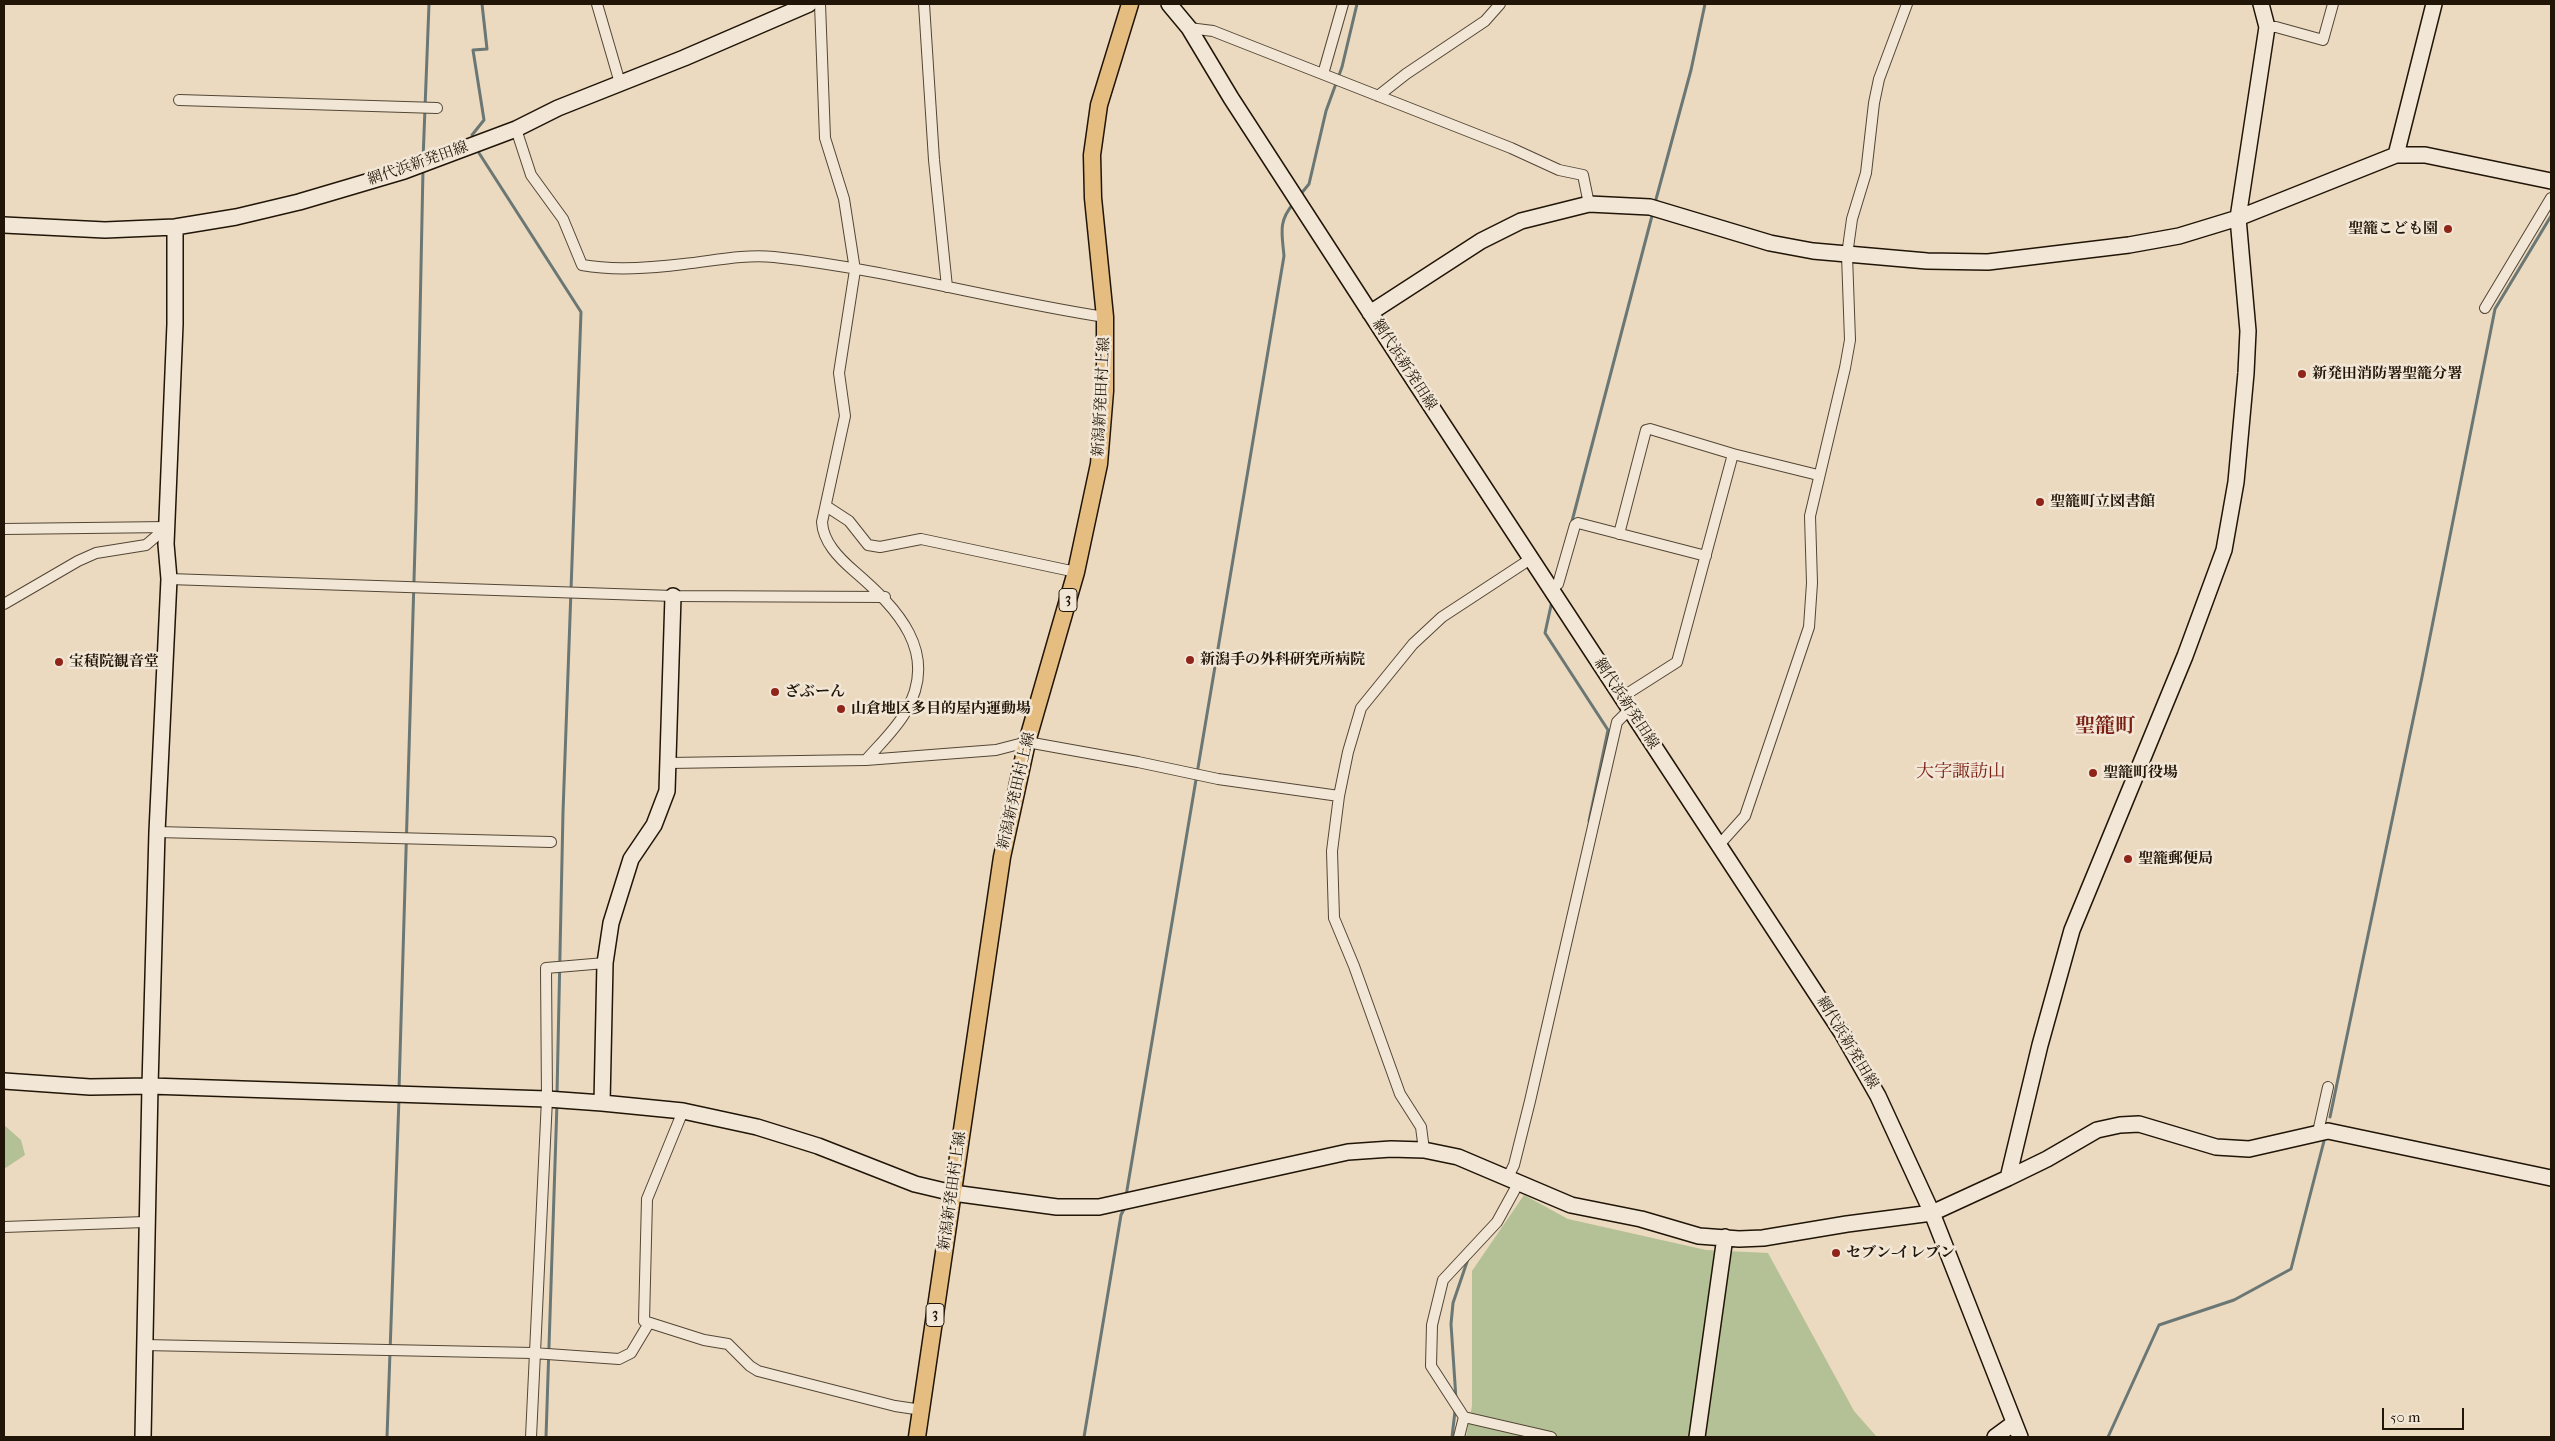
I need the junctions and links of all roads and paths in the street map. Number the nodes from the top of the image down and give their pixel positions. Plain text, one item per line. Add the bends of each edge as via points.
1 (597, 4) edge
2 (809, 4) edge
3 (820, 4) edge
4 (924, 4) edge
5 (1130, 4) edge
6 (1169, 4) edge
7 (1343, 4) edge
8 (1500, 4) edge
9 (1907, 4) edge
10 (2261, 4) edge
11 (2333, 4) edge
12 (2434, 4) edge
13 (2267, 27) junction
14 (1189, 28) junction
15 (1323, 74) junction
16 (620, 83) junction
17 (1378, 96) junction
18 (179, 100) dead end
19 (437, 108) dead end
20 (516, 129) junction
21 (2396, 155) junction
22 (2551, 181) edge
23 (2551, 198) edge
24 (1589, 204) junction
25 (2238, 218) junction
26 (4, 225) edge
27 (175, 227) junction
28 (1847, 255) junction
29 (855, 270) junction
30 (947, 287) junction
31 (2485, 308) dead end
32 (1370, 313) junction
33 (1105, 318) junction
34 (1733, 454) junction
35 (1818, 476) junction
36 (826, 506) junction
37 (167, 527) junction
38 (4, 529) edge
39 (1619, 534) junction
40 (1706, 556) junction
41 (1532, 558) junction
42 (1076, 572) junction
43 (169, 579) junction
44 (1552, 589) junction
45 (673, 596) junction
46 (885, 597) junction
47 (4, 604) edge
48 (1626, 703) junction
49 (1027, 742) junction
50 (866, 760) junction
51 (668, 763) junction
52 (1339, 796) junction
53 (157, 832) junction
54 (551, 842) dead end
55 (1719, 845) junction
56 (605, 963) junction
57 (4, 1081) edge
58 (150, 1086) junction
59 (2328, 1087) dead end
60 (546, 1099) junction
61 (602, 1103) junction
62 (683, 1111) junction
63 (2318, 1132) junction
64 (1424, 1150) junction
65 (2008, 1178) junction
66 (2551, 1178) edge
67 (1514, 1179) junction
68 (953, 1193) junction
69 (1932, 1213) junction
70 (145, 1222) junction
71 (4, 1227) edge
72 (1725, 1237) junction
73 (649, 1322) junction
74 (144, 1345) junction
75 (533, 1353) junction
76 (922, 1410) junction
77 (1464, 1417) junction
78 (2014, 1423) junction
79 (143, 1437) edge
80 (531, 1437) edge
81 (917, 1437) edge
82 (1459, 1437) edge
83 (1551, 1437) edge
84 (1697, 1437) edge
85 (1995, 1437) edge
86 (2020, 1437) edge

1 - 16 street
2 - 16 street, 網代浜新発田線
3 - 29 street via 825,138 844,199
4 - 30 street via 934,160
5 - 33 main road, 新潟新発田村上線 / 3 via 1099,105 1092,155
6 - 14 street, 網代浜新発田線
7 - 15 street
8 - 17 street via 1485,21
9 - 28 street via 1879,79 1866,173 1852,219
10 - 13 street
11 - 13 street via 2323,40
12 - 21 street
13 - 25 street
14 - 15 street via 1213,31
14 - 32 street, 網代浜新発田線
15 - 17 street
16 - 20 street, 網代浜新発田線
17 - 24 street via 1559,170 1583,176
18 - 19 street
20 - 27 street, 網代浜新発田線 via 404,171 319,196 236,217
20 - 29 street via 531,175 563,219 582,265 620,269 723,257 772,257
21 - 22 street via 2425,155
21 - 25 street
23 - 31 street
24 - 28 street via 1650,207 1770,243
24 - 32 street via 1521,221 1481,241
25 - 28 street via 2179,236 2129,245 1988,262
25 - 65 street via 2248,331 2236,482 2224,550 2185,656 2072,930
26 - 27 street, 網代浜新発田線 via 105,230
27 - 37 street via 175,324
28 - 35 street via 1850,340
29 - 30 street
29 - 36 street via 839,373 845,416
30 - 33 street
32 - 41 street, 網代浜新発田線
33 - 42 main road, 新潟新発田村上線 / 3 via 1099,464
34 - 35 street
34 - 39 street via 1650,428 1646,430
34 - 40 street
35 - 55 street via 1810,516 1812,583 1809,627 1745,816
36 - 42 street via 849,521 868,545 880,547 921,539
36 - 46 street via 822,534 843,561
37 - 38 street
37 - 43 street
37 - 47 street via 146,544 78,561
39 - 40 street
39 - 44 street via 1578,523 1575,525 1558,584
40 - 48 street via 1677,662
41 - 44 street, 網代浜新発田線
41 - 52 street via 1442,617 1413,644 1361,708
42 - 49 main road, 新潟新発田村上線 / 3
43 - 45 street
43 - 53 street
44 - 48 street, 網代浜新発田線
45 - 46 street
45 - 51 street
46 - 50 street via 909,629 916,649 918,670 911,702
48 - 55 street, 網代浜新発田線
48 - 67 street via 1616,722 1514,1165
49 - 50 street via 996,750
49 - 52 street via 1218,779
49 - 68 main road, 新潟新発田村上線 / 3 via 1002,857
50 - 51 street
51 - 56 street via 664,803 625,874
52 - 64 street via 1332,851 1334,918 1400,1094 1421,1127
53 - 54 street
53 - 58 street
55 - 69 street, 網代浜新発田線 via 1842,1033 1878,1096
56 - 60 street via 546,968
56 - 61 street
57 - 58 street via 90,1087
58 - 60 street
58 - 70 street
59 - 63 street
60 - 61 street
60 - 75 street
61 - 62 street
62 - 68 street via 757,1127 809,1143 915,1184
62 - 73 street via 647,1199 644,1322
63 - 65 street via 2249,1149 2216,1147 2139,1124 2120,1125 2097,1130
63 - 66 street
64 - 67 street via 1458,1157
64 - 68 street via 1348,1152 1099,1207 1057,1207
65 - 69 street
67 - 72 street via 1571,1205 1699,1236
67 - 77 street via 1497,1222 1443,1280 1432,1325 1431,1366
68 - 76 main road, 新潟新発田村上線 / 3
69 - 72 street via 1763,1238
69 - 78 street, 網代浜新発田線
70 - 71 street
70 - 74 street
72 - 84 street
73 - 75 street via 631,1353 619,1359
73 - 76 street via 704,1340 728,1344 758,1371
74 - 75 street
74 - 79 street
75 - 80 street
76 - 81 main road, 新潟新発田村上線 / 3
77 - 82 street
77 - 83 street
78 - 85 street
78 - 86 street, 網代浜新発田線

